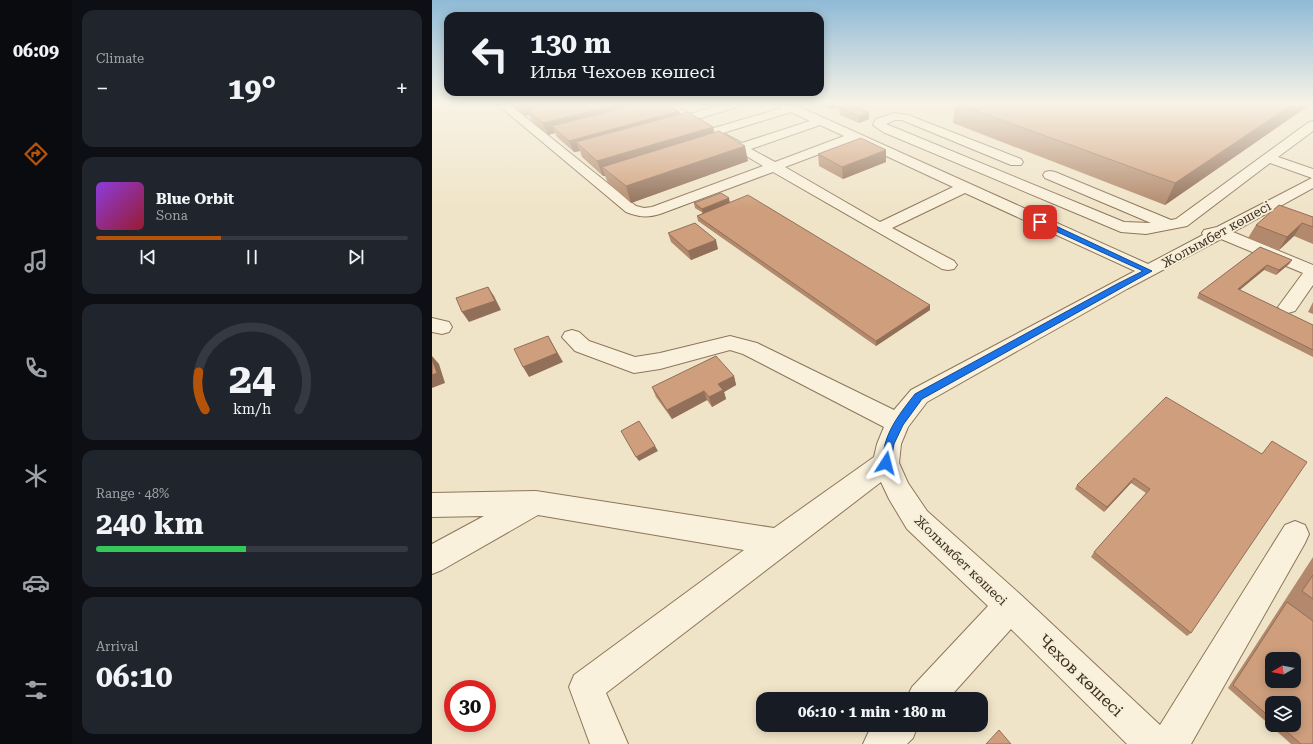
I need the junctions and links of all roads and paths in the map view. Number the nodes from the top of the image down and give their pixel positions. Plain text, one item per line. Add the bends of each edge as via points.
1 (545, 139) edge
2 (713, 139) edge
3 (757, 139) edge
4 (855, 139) edge
5 (859, 139) edge
6 (910, 139) edge
7 (958, 139) edge
8 (1302, 139) edge
9 (734, 145) junction
10 (583, 154) edge
11 (1295, 155) dead end
12 (568, 158) junction
13 (1276, 160) junction
14 (1016, 162) dead end
15 (774, 166) junction
16 (1313, 174) edge
17 (1050, 175) dead end
18 (612, 178) edge
19 (1313, 182) edge
20 (598, 183) junction
21 (965, 187) junction
22 (1265, 208) junction
23 (1285, 215) edge
24 (1040, 222) junction
25 (1169, 225) junction
26 (880, 228) junction
27 (1218, 232) junction
28 (1190, 235) junction
29 (948, 265) dead end
30 (1149, 271) junction
31 (1313, 272) edge
32 (1288, 307) dead end
33 (572, 337) dead end
34 (898, 423) junction
35 (886, 463) junction
36 (536, 503) junction
37 (432, 505) edge
38 (1295, 534) dead end
39 (778, 542) junction
40 (432, 560) edge
41 (1010, 606) junction
42 (930, 692) edge
43 (893, 732) edge
44 (609, 744) edge
45 (882, 744) edge
46 (1153, 744) edge
47 (1170, 744) edge

1 - 12 street
2 - 9 street
3 - 9 street
4 - 15 street
5 - 21 street
6 - 25 street via 1121,228 1146,229
7 - 14 street
8 - 13 street
9 - 15 street
10 - 12 street
11 - 13 street
12 - 20 street
13 - 16 street
13 - 25 street via 1181,223
15 - 20 street via 655,211 642,213 631,209
15 - 26 street
17 - 25 street
18 - 20 street
19 - 22 street, Жолымбет көшесі
21 - 24 street
21 - 26 street
22 - 23 street
22 - 27 street, Жолымбет көшесі
24 - 28 street via 1130,239
24 - 30 street
25 - 28 street
26 - 29 street
27 - 28 street
27 - 30 street, Жолымбет көшесі
27 - 31 street
30 - 34 street, Жолымбет көшесі via 919,396
31 - 32 street
33 - 34 street via 582,346 634,365 730,343 750,348
34 - 35 street, Жолымбет көшесі via 889,444
35 - 39 street
35 - 41 street, Жолымбет көшесі via 898,491 917,520
36 - 37 street
36 - 39 street
36 - 40 street
38 - 47 street
39 - 44 street via 586,687
41 - 42 street, Жолымбет көшесі
41 - 46 street, Чехов көшесі
43 - 45 street

